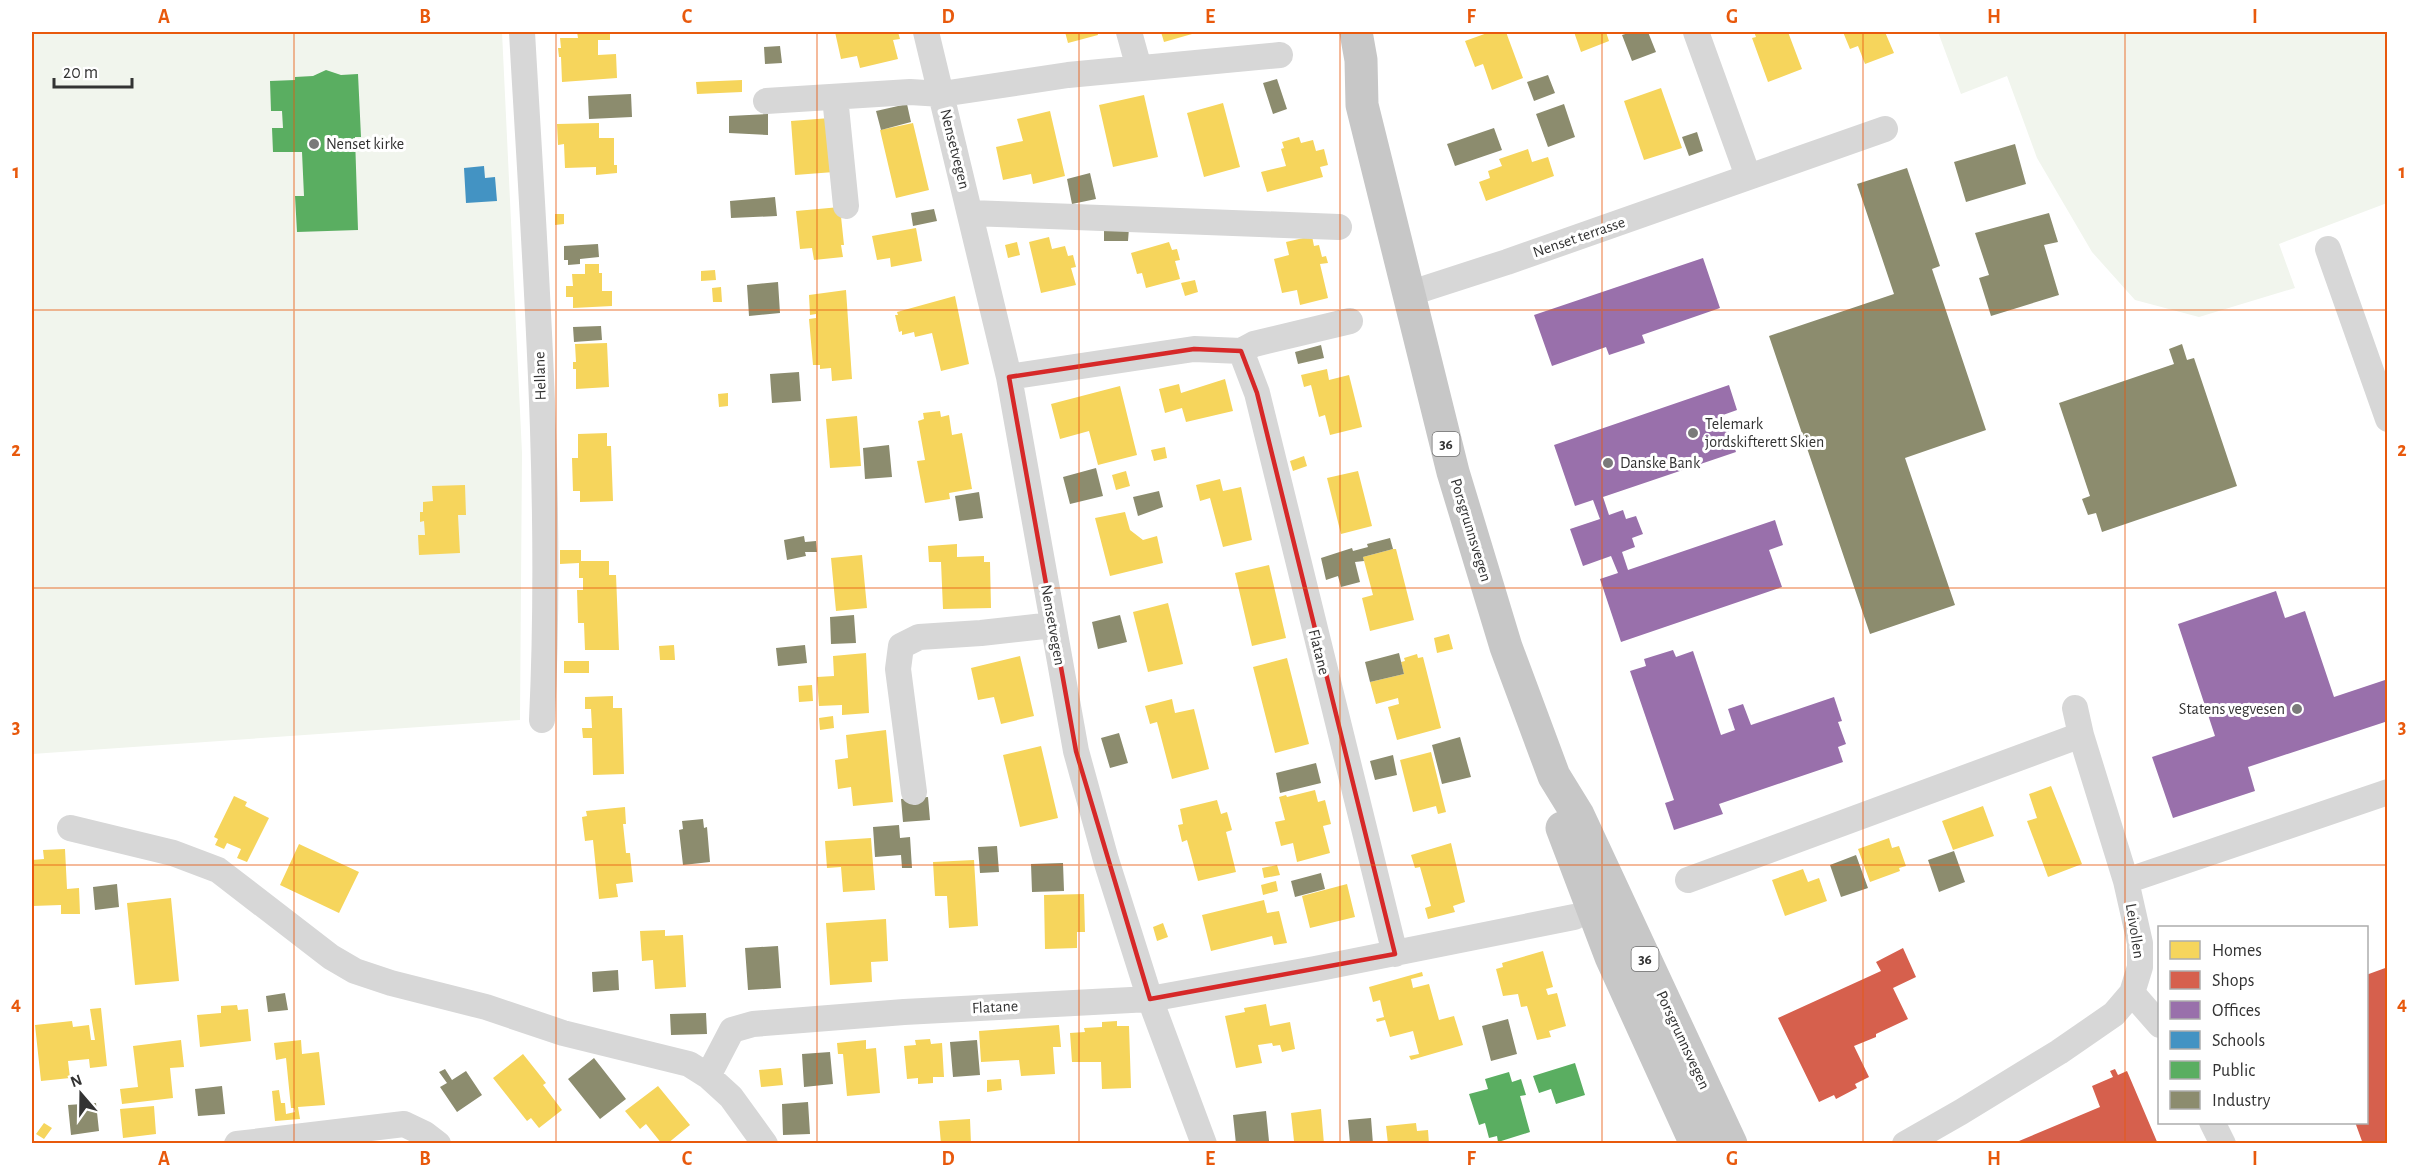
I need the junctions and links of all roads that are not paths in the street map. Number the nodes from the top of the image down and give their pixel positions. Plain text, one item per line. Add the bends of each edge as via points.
1 (522, 32) edge
2 (926, 32) edge
3 (1129, 32) edge
4 (1334, 32) edge
5 (1356, 32) edge
6 (1696, 32) edge
7 (1280, 55) dead end
8 (1139, 68) junction
9 (942, 94) junction
10 (836, 97) junction
11 (766, 101) dead end
12 (1362, 105) junction
13 (1885, 129) dead end
14 (1748, 176) junction
15 (846, 206) dead end
16 (970, 213) junction
17 (1339, 227) dead end
18 (2328, 249) dead end
19 (1408, 294) junction
20 (1350, 321) dead end
21 (1241, 351) junction
22 (1009, 377) junction
23 (2388, 419) edge
24 (1053, 625) junction
25 (2075, 708) dead end
26 (542, 720) dead end
27 (2081, 735) junction
28 (1554, 776) junction
29 (914, 792) dead end
30 (2388, 792) edge
31 (70, 828) dead end
32 (1688, 880) dead end
33 (2126, 881) junction
34 (1574, 918) dead end
35 (1395, 954) junction
36 (2132, 993) junction
37 (1150, 999) junction
38 (2158, 1023) edge
39 (708, 1076) junction
40 (2213, 1124) edge
41 (237, 1143) edge
42 (438, 1143) edge
43 (765, 1143) edge
44 (1204, 1143) edge
45 (1696, 1143) edge
46 (1731, 1143) edge
47 (1905, 1143) edge
48 (2223, 1143) edge

1 - 26 street, Hellane via 546,539
2 - 9 street, Nensetvegen
3 - 8 street
4 - 12 highway, Porsgrunnsvegen / 36 via 1343,66
5 - 12 highway, Porsgrunnsvegen / 36
6 - 14 street
7 - 8 street, Nensetvegen
8 - 9 street, Nensetvegen
9 - 10 street
9 - 16 street, Nensetvegen
10 - 11 street
10 - 15 street
12 - 19 highway, Porsgrunnsvegen / 36
13 - 14 street, Nenset terrasse
14 - 19 street, Nenset terrasse
16 - 17 street
16 - 22 street, Nensetvegen
18 - 23 street
19 - 28 highway, Porsgrunnsvegen / 36 via 1453,472 1506,647
20 - 21 street via 1254,344
21 - 22 street via 1194,350
21 - 35 street, Flatane via 1257,393
22 - 24 street, Nensetvegen
24 - 29 street via 919,637 901,646 897,669
24 - 37 street, Nensetvegen via 1076,752
25 - 27 street, Leivollen
27 - 32 street
27 - 33 street, Leivollen
28 - 45 highway, Porsgrunnsvegen / 36 via 1560,822 1579,875 1611,957
28 - 46 highway, Porsgrunnsvegen / 36 via 1578,815
30 - 33 street
31 - 39 street via 173,853 218,870 355,971 563,1033 689,1064
33 - 36 street, Leivollen via 2140,943 2140,968
34 - 35 street, Flatane
35 - 37 street, Flatane
36 - 38 street
36 - 47 street, Leivollen via 2114,1014 2060,1052
37 - 39 street, Flatane via 753,1024 732,1030
37 - 44 street, Nensetvegen
39 - 43 street via 731,1097
40 - 48 street
41 - 42 street via 404,1124

